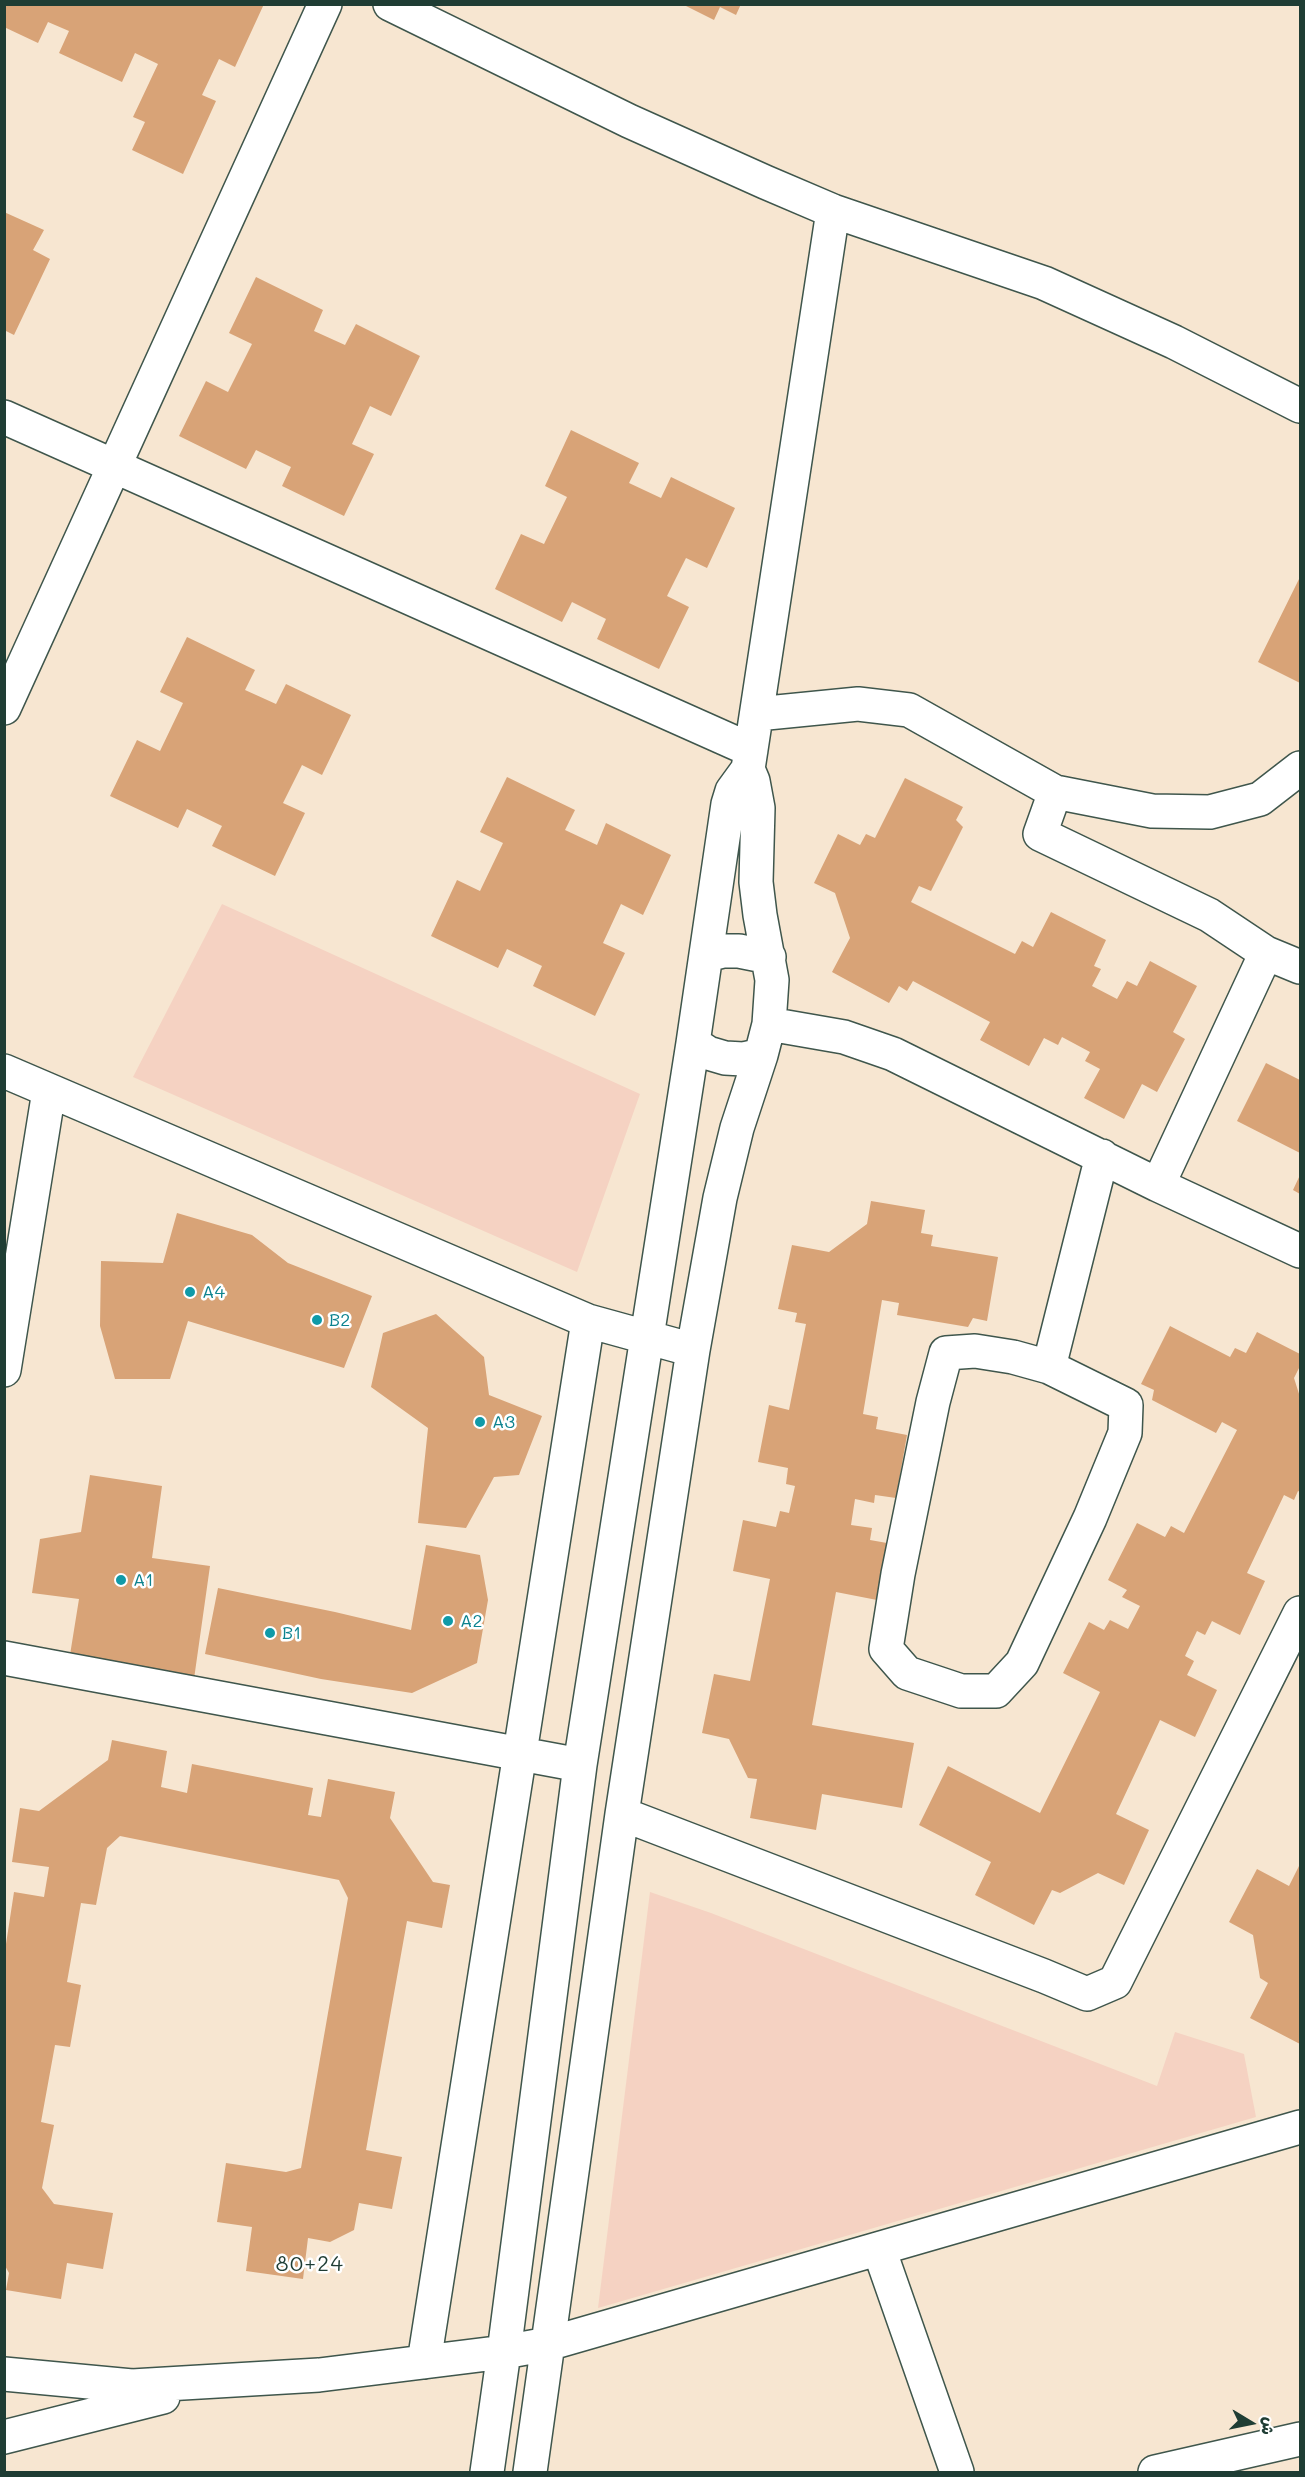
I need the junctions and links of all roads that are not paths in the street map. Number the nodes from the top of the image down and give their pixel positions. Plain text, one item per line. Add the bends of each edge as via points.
1 (325, 4) edge
2 (390, 4) edge
3 (833, 211) junction
4 (1300, 406) edge
5 (4, 417) edge
6 (114, 467) junction
7 (4, 708) edge
8 (757, 714) junction
9 (750, 759) junction
10 (1300, 768) edge
11 (1055, 792) junction
12 (1266, 953) junction
13 (707, 955) junction
14 (769, 957) junction
15 (1300, 967) edge
16 (769, 1024) junction
17 (693, 1043) junction
18 (761, 1055) junction
19 (4, 1071) edge
20 (49, 1091) junction
21 (1102, 1156) junction
22 (1158, 1185) junction
23 (1300, 1251) edge
24 (588, 1321) junction
25 (646, 1338) junction
26 (693, 1350) junction
27 (1049, 1367) junction
28 (4, 1370) edge
29 (1300, 1613) edge
30 (4, 1658) edge
31 (520, 1753) junction
32 (580, 1764) junction
33 (622, 1814) junction
34 (1300, 2127) edge
35 (879, 2248) junction
36 (548, 2344) junction
37 (504, 2352) junction
38 (424, 2362) junction
39 (4, 2374) edge
40 (230, 2380) junction
41 (4, 2437) edge
42 (1300, 2439) edge
43 (487, 2472) edge
44 (530, 2472) edge
45 (957, 2472) edge
46 (1155, 2472) edge

1 - 6 street
2 - 3 street via 629,121
3 - 4 street via 1044,283
3 - 8 street
5 - 6 street
6 - 7 street
6 - 9 street
8 - 9 street
8 - 11 street via 858,704 909,710
9 - 13 street via 728,804
9 - 14 street via 758,808 756,882
10 - 11 street via 1260,799 1210,812 1152,811
11 - 12 street via 1040,834 1209,915
12 - 15 street
12 - 22 street
13 - 14 street via 739,951
13 - 17 street
14 - 16 street
16 - 18 street
16 - 21 street via 869,1044
17 - 18 street via 725,1058
17 - 25 street
18 - 26 street via 720,1198
19 - 20 street
20 - 24 street
20 - 28 street
21 - 22 street
21 - 27 street
22 - 23 street
24 - 25 street
24 - 31 street
25 - 26 street
25 - 32 street
26 - 33 street
27 - 27 street via 1126,1405 1125,1433 1022,1663 996,1691 961,1691 907,1673 886,1649 930,1413 946,1353 975,1351
29 - 33 street via 1115,1982 1087,1994
30 - 31 street
31 - 32 street
31 - 38 street
32 - 37 street
33 - 36 street
34 - 35 street
35 - 36 street
35 - 45 street
36 - 37 street
36 - 44 street
37 - 38 street
37 - 43 street
38 - 40 street via 319,2375
39 - 40 street via 132,2386
40 - 41 street
42 - 46 street

